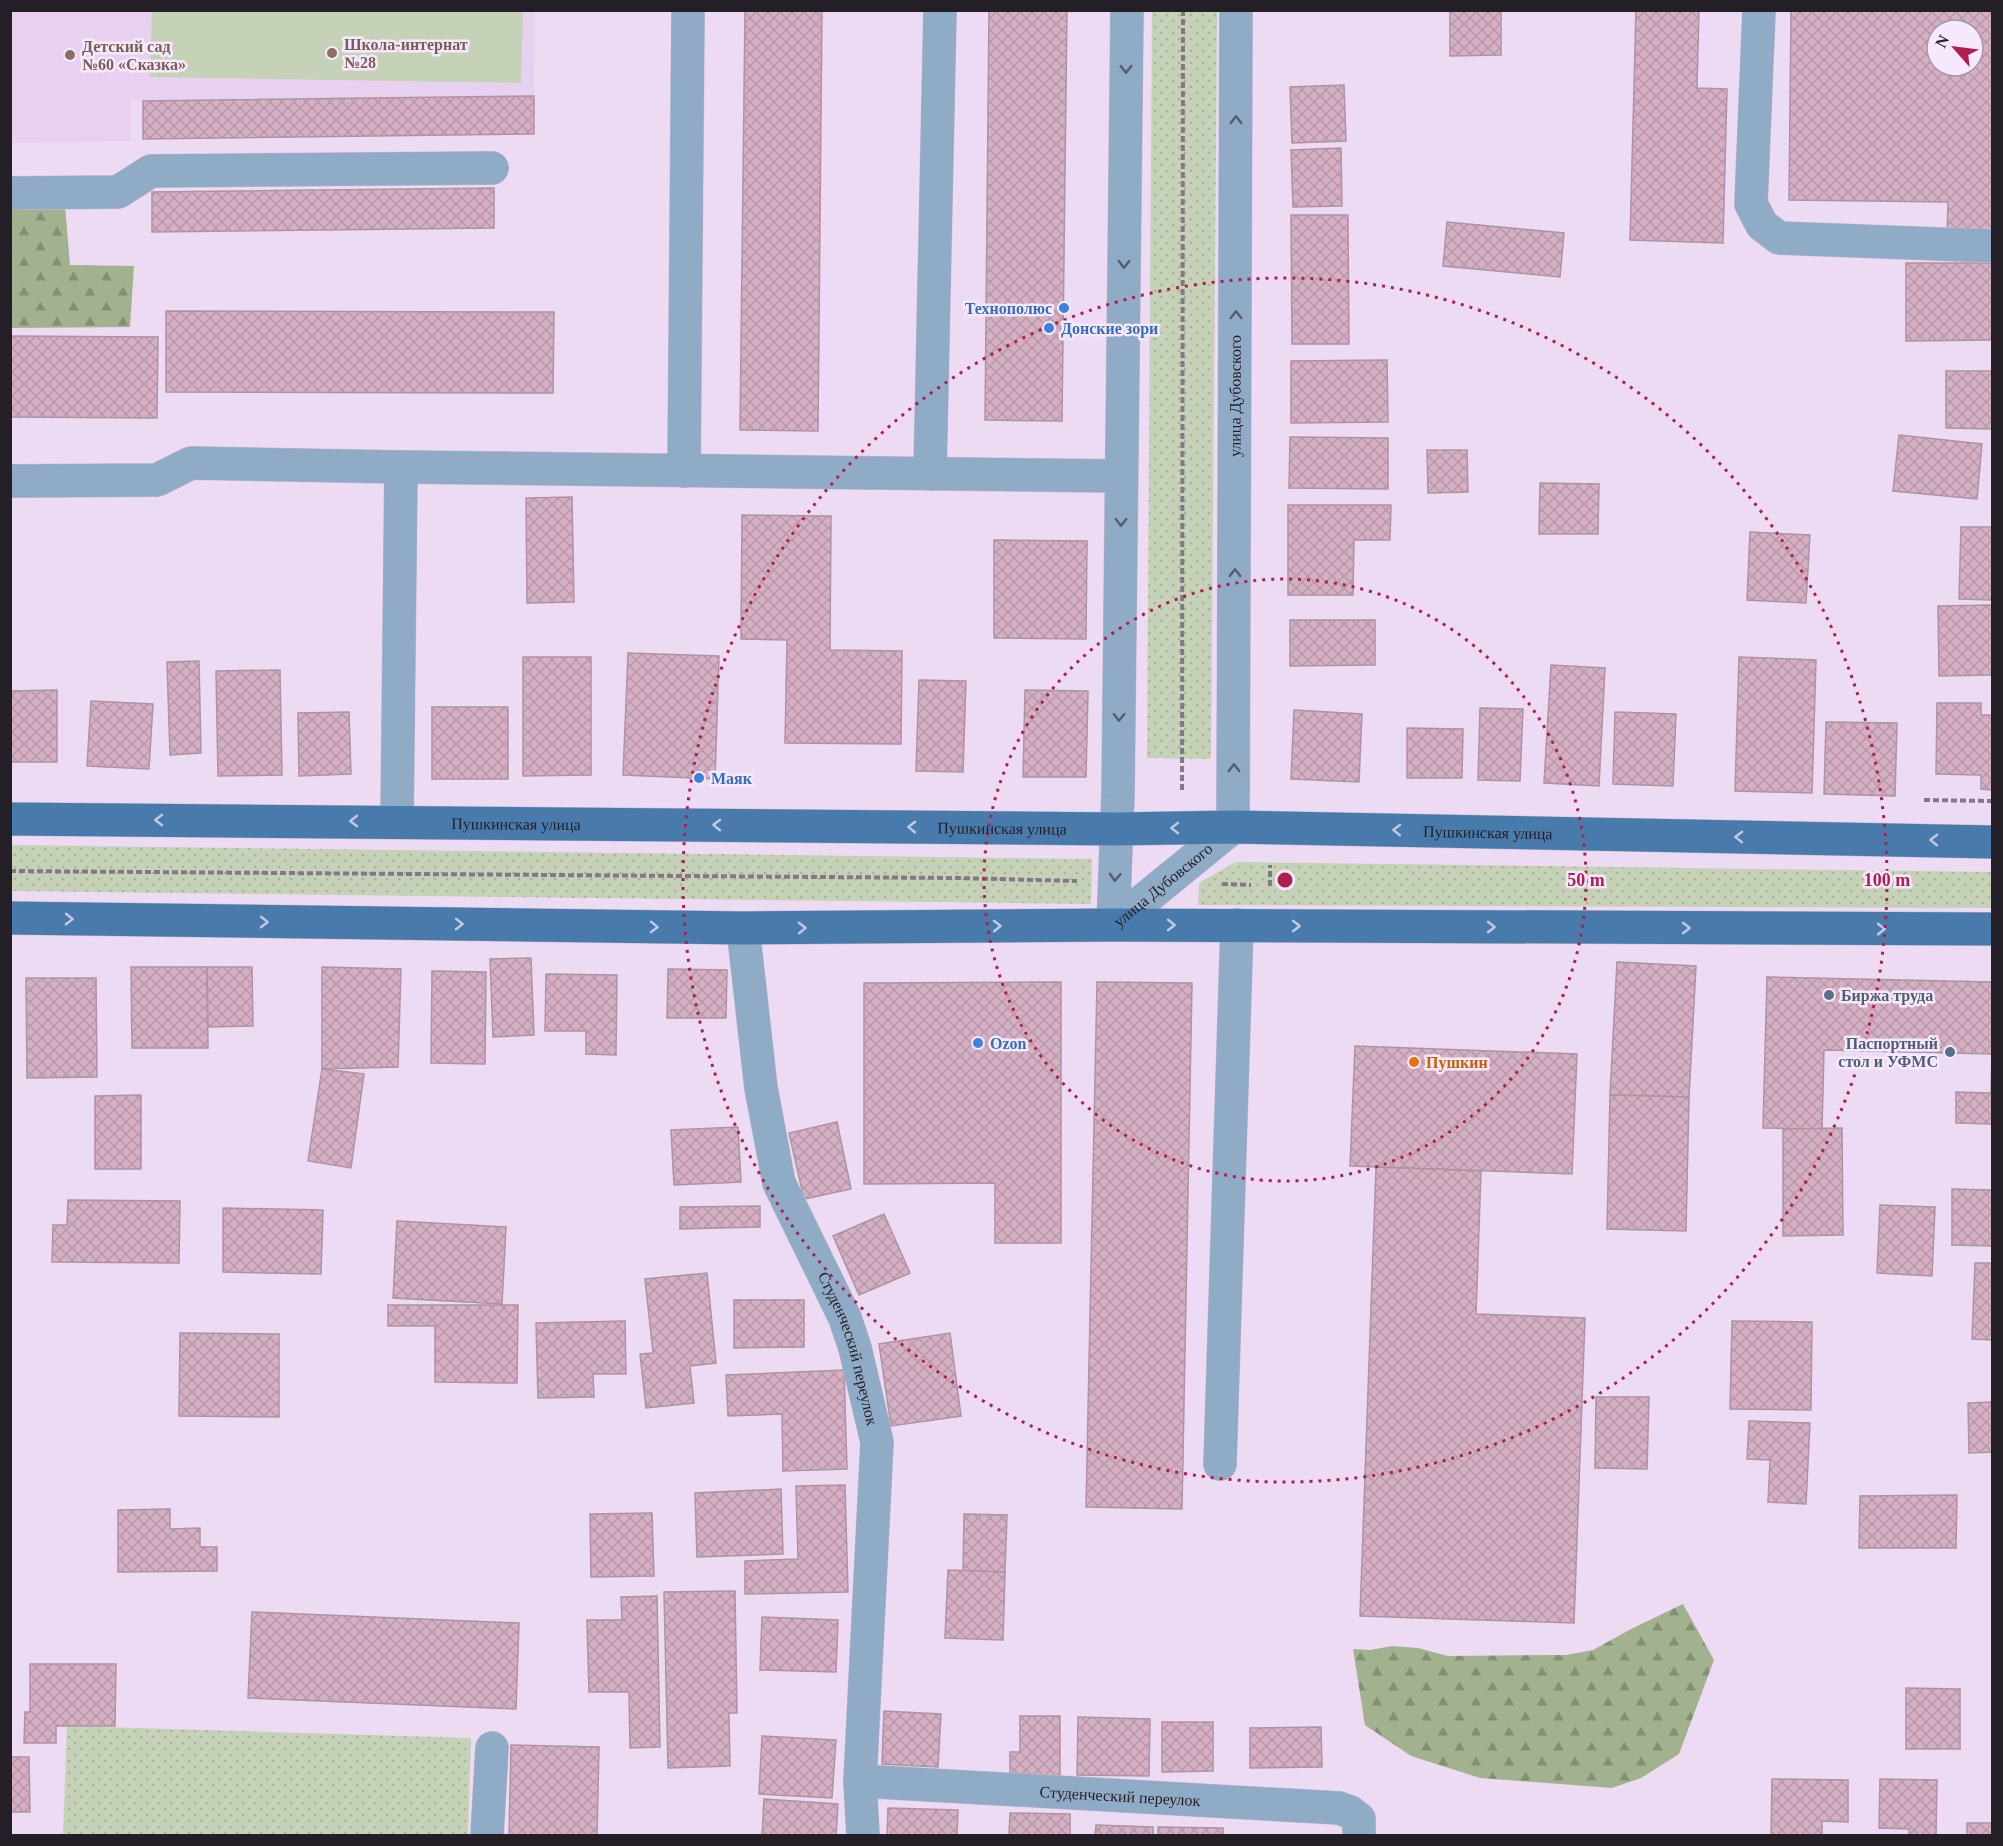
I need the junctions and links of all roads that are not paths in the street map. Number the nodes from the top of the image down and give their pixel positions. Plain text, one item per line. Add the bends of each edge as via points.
1 (688, 10) edge
2 (940, 10) edge
3 (1127, 10) edge
4 (1236, 10) edge
5 (1759, 10) edge
6 (492, 168) dead end
7 (10, 193) edge
8 (1992, 246) edge
9 (401, 467) junction
10 (684, 471) junction
11 (930, 474) junction
12 (1121, 476) junction
13 (10, 481) edge
14 (10, 819) edge
15 (397, 822) junction
16 (1233, 827) junction
17 (1117, 829) junction
18 (1992, 842) edge
19 (10, 918) edge
20 (1113, 925) junction
21 (1237, 925) junction
22 (743, 928) junction
23 (1992, 929) edge
24 (1220, 1464) dead end
25 (492, 1748) dead end
26 (860, 1781) junction
27 (488, 1836) edge
28 (863, 1836) edge
29 (1359, 1836) edge

1 - 10 street
2 - 11 street
3 -> 12 street, улица Дубовского
16 -> 4 street, улица Дубовского
5 - 8 street via 1751,204 1762,225 1779,238
6 - 7 street via 151,171 118,192
9 - 10 street
9 - 13 street via 191,463 157,480
9 - 15 street
10 - 11 street
11 - 12 street
12 -> 17 street, улица Дубовского
15 -> 14 main road, Пушкинская улица
17 -> 15 main road, Пушкинская улица
16 -> 17 main road, Пушкинская улица
18 -> 16 main road, Пушкинская улица
16 - 20 street, улица Дубовского
17 -> 20 street, улица Дубовского
19 -> 22 main road
20 -> 21 main road
22 -> 20 main road
21 -> 23 main road
21 - 24 street
22 - 26 street, Студенческий переулок via 761,1088 779,1183 845,1318 877,1442
25 - 27 street
26 - 28 street, Студенческий переулок
26 - 29 street, Студенческий переулок via 1339,1808 1359,1820

